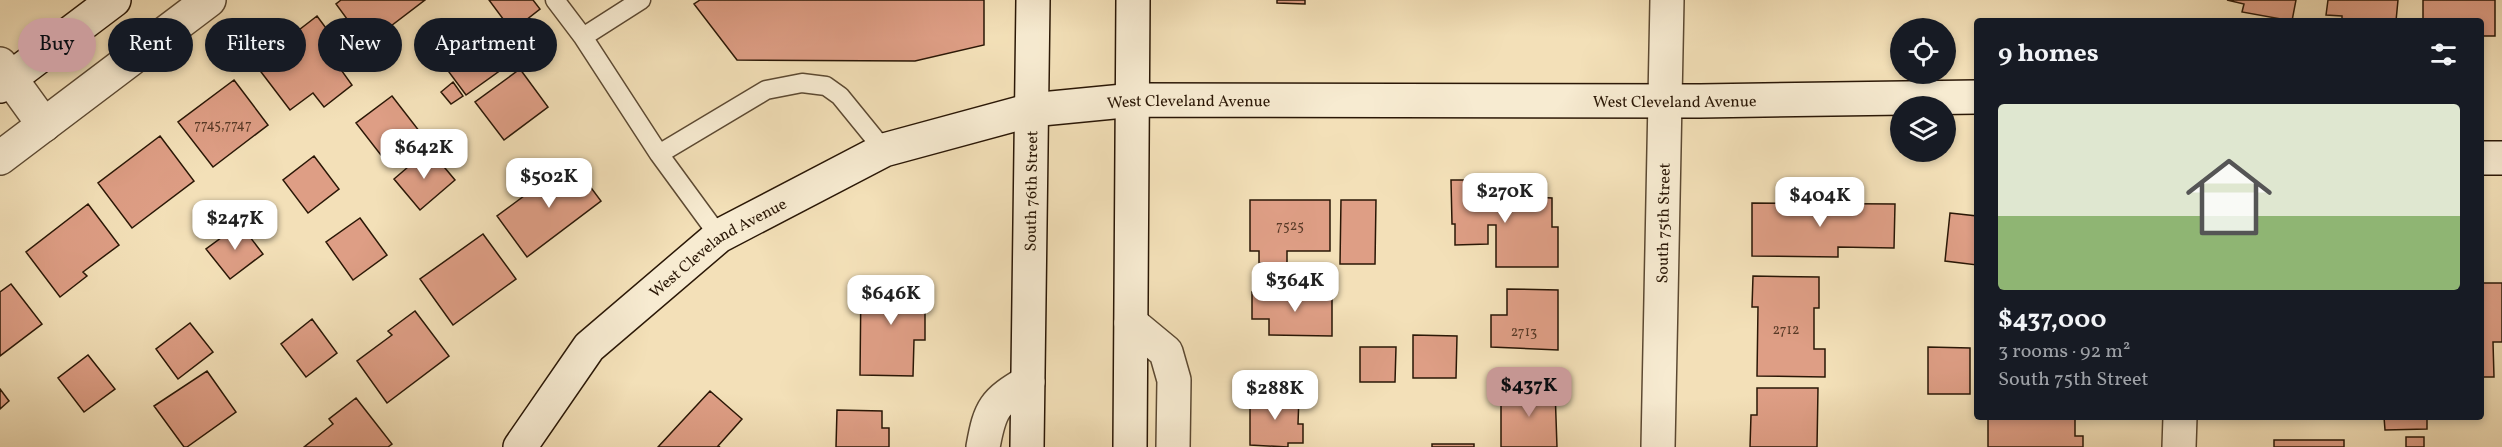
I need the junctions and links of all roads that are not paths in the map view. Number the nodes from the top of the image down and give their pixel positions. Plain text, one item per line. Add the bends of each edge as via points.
1 (114, 0) edge
2 (209, 0) edge
3 (555, 0) edge
4 (641, 0) edge
5 (1033, 0) edge
6 (1667, 0) edge
7 (1136, 4) edge
8 (582, 37) junction
9 (3, 76) edge
10 (1974, 98) edge
11 (1134, 100) junction
12 (1664, 100) junction
13 (1031, 110) junction
14 (44, 124) junction
15 (884, 150) junction
16 (659, 154) junction
17 (0, 158) edge
18 (2484, 158) edge
19 (2502, 158) edge
20 (719, 236) junction
21 (1131, 323) junction
22 (1028, 382) junction
23 (2180, 420) edge
24 (520, 447) edge
25 (982, 447) edge
26 (1027, 447) edge
27 (1130, 447) edge
28 (1173, 447) edge
29 (1658, 447) edge
30 (2179, 447) edge

1 - 9 street
2 - 14 street
3 - 8 lane
4 - 8 lane
5 - 13 street, South 76th Street
6 - 12 street, South 75th Street
7 - 11 street
8 - 16 lane
9 - 14 street
10 - 12 street, West Cleveland Avenue
11 - 12 street, West Cleveland Avenue
11 - 13 street, West Cleveland Avenue
11 - 21 street
12 - 29 street, South 75th Street
13 - 15 street, West Cleveland Avenue
13 - 22 street, South 76th Street
14 - 17 street
15 - 16 lane via 840,96 826,86 802,83 766,90
15 - 20 street, West Cleveland Avenue
16 - 20 lane
18 - 19 street
20 - 24 street, West Cleveland Avenue via 589,347
21 - 27 street
21 - 28 street via 1166,352 1174,380
22 - 25 street via 1005,395 988,416
22 - 26 street, South 76th Street
23 - 30 street

